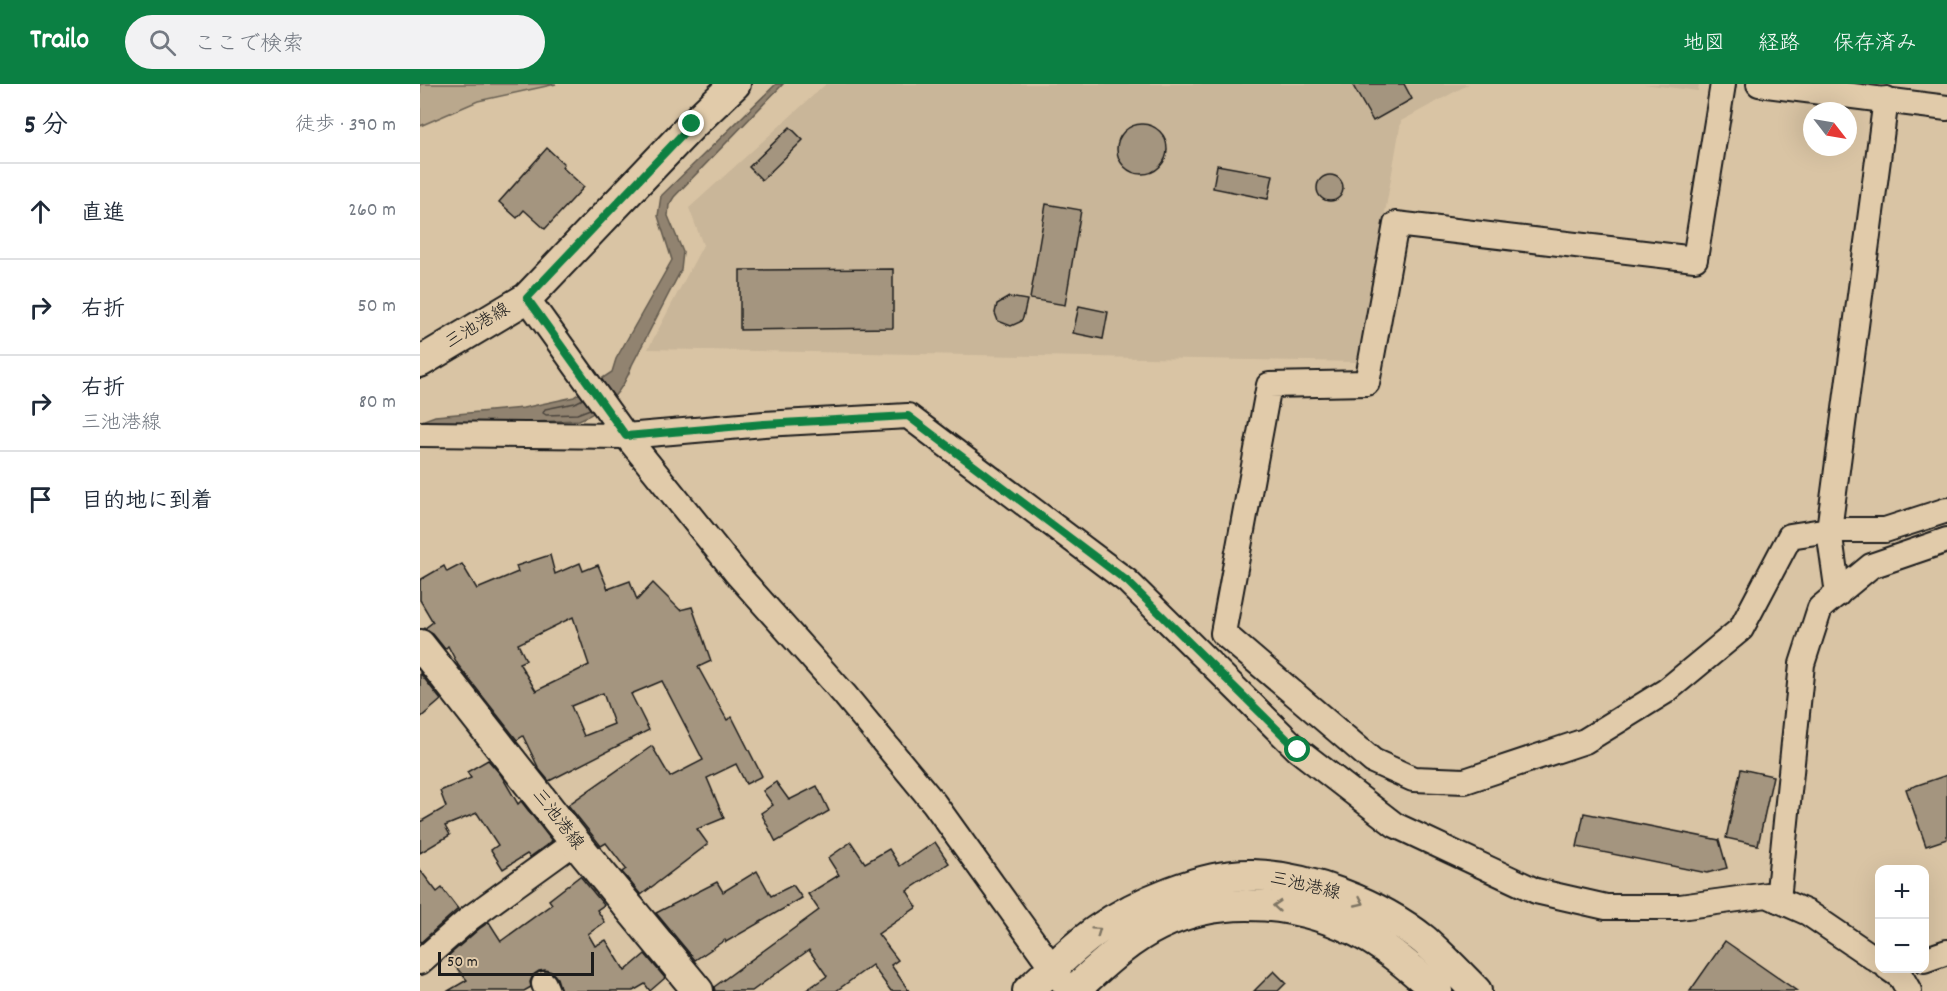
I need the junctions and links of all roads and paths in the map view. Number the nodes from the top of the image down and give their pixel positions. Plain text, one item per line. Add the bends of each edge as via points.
1 (735, 84) edge
2 (1723, 84) edge
3 (1759, 84) edge
4 (1886, 99) junction
5 (1947, 108) edge
6 (527, 298) junction
7 (420, 362) edge
8 (420, 434) edge
9 (626, 436) junction
10 (1947, 510) edge
11 (1829, 530) junction
12 (1947, 540) edge
13 (1838, 594) junction
14 (420, 645) edge
15 (575, 842) junction
16 (1778, 900) junction
17 (1947, 952) edge
18 (1875, 957) edge
19 (1929, 958) edge
20 (420, 962) edge
21 (1897, 973) edge
22 (1065, 983) edge
23 (699, 991) edge
24 (1028, 991) edge
25 (1437, 991) edge
26 (1476, 991) edge
27 (1910, 991) edge

1 - 6 main road, 三池港線
2 - 11 street via 1695,259 1396,224 1367,383 1269,385 1223,633 1373,761 1413,778 1465,781 1585,741 1666,691 1741,628 1790,536
3 - 4 street
4 - 5 street
4 - 11 street
6 - 7 main road, 三池港線
6 - 9 street
8 - 9 street
9 - 16 street via 908,416 1127,581 1298,750 1395,825 1536,891 1605,907 1680,907 1767,895
9 - 22 street via 737,574 934,803
10 - 11 street via 1885,530
11 - 13 street
12 - 13 street via 1871,566
13 - 16 street via 1820,608 1802,664
14 - 15 main road, 三池港線
15 - 20 street via 470,918
15 - 23 main road, 三池港線
16 - 18 street via 1808,913
17 - 19 street
21 - 27 street
22 - 24 main road, 三池港線
25 -> 22 main road, 三池港線 via 1407,964 1331,920 1287,907 1246,904 1204,909 1159,924
22 -> 26 main road, 三池港線 via 1096,931 1145,902 1198,882 1251,875 1298,881 1343,894 1384,914 1423,940

